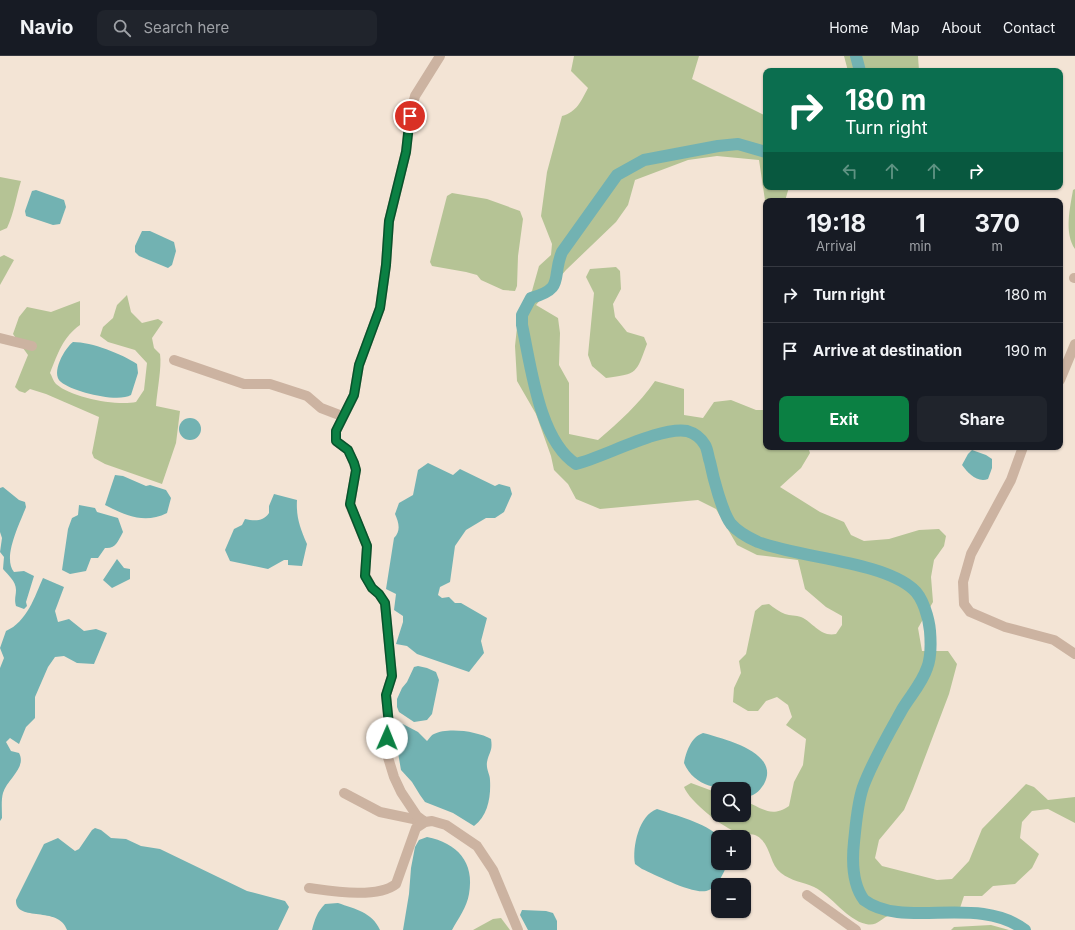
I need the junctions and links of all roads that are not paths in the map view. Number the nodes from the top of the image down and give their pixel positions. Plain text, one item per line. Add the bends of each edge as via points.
1 (440, 56) edge
2 (0, 338) edge
3 (1075, 344) edge
4 (32, 346) dead end
5 (174, 360) dead end
6 (1063, 373) edge
7 (342, 416) junction
8 (1023, 450) edge
9 (1075, 654) edge
10 (344, 793) dead end
11 (425, 822) junction
12 (309, 888) dead end
13 (807, 895) dead end
14 (518, 930) edge
15 (856, 930) edge

1 - 7 street via 415,96 406,152 389,221 380,308 359,365 354,395
2 - 4 street
3 - 6 street
5 - 7 street via 244,384 270,384 307,396 321,408
7 - 11 street via 336,431 336,441 348,450 356,470 350,504 367,546 365,576 385,603 392,676 386,695 389,725 386,751 401,792 417,816
8 - 9 street via 1008,486 972,554 963,582 964,604 970,612 1005,627 1054,640
10 - 11 street via 380,812
11 - 12 street via 416,828 396,884 390,889 362,893
11 - 14 street via 446,825 477,846 493,870
13 - 15 street

